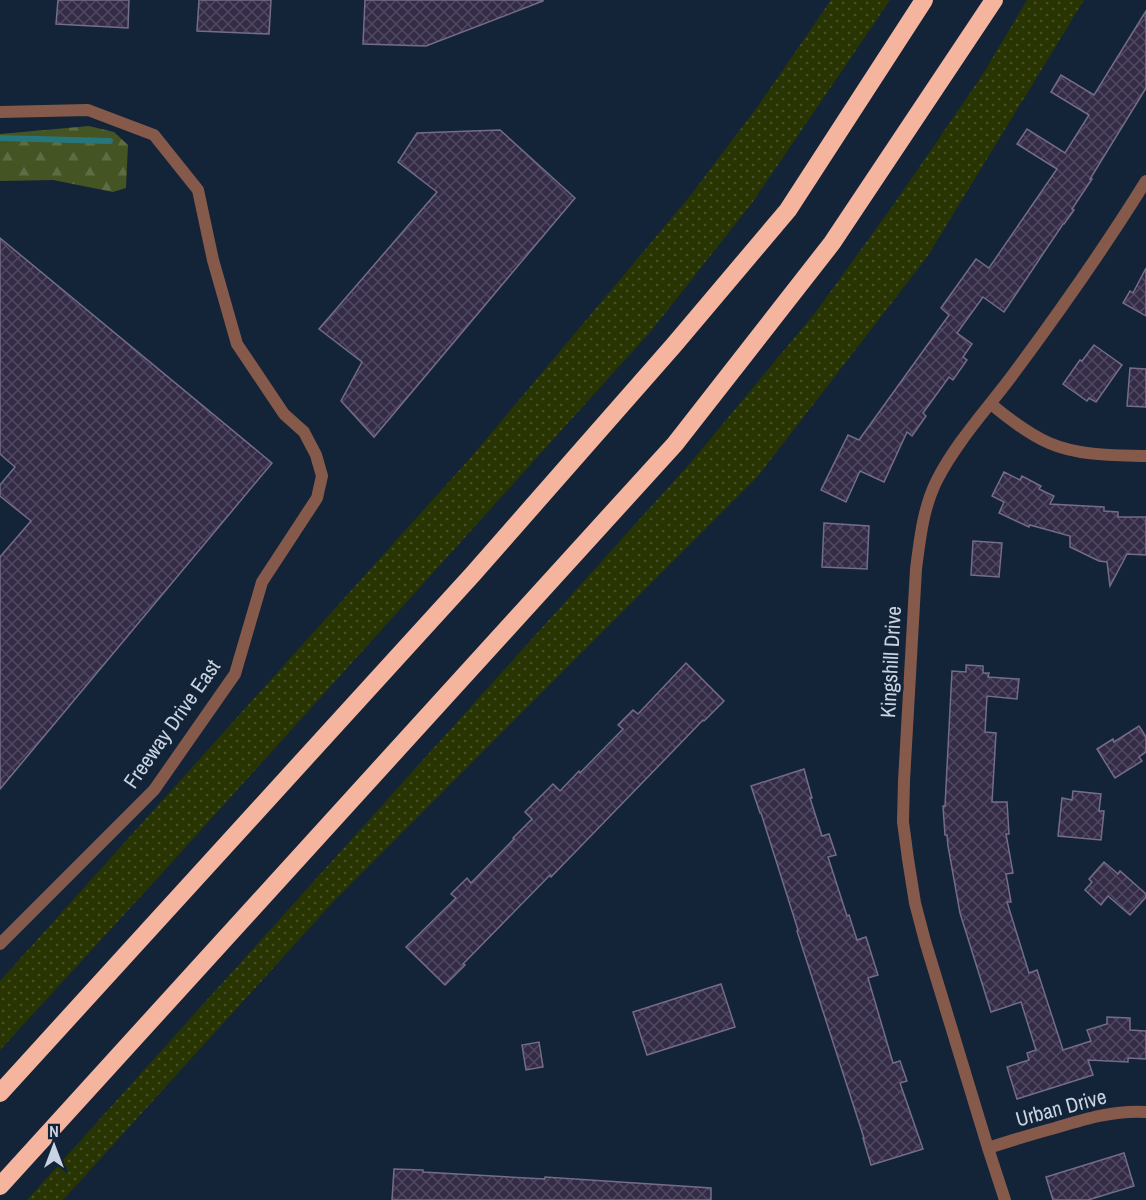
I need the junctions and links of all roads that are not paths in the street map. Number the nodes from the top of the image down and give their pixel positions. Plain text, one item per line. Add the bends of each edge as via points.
1 (924, 0) edge
2 (994, 0) edge
3 (0, 112) edge
4 (1146, 181) edge
5 (991, 404) junction
6 (1146, 456) edge
7 (0, 944) edge
8 (0, 1093) edge
9 (1146, 1112) edge
10 (988, 1148) junction
11 (0, 1186) edge
12 (1005, 1200) edge

1 - 8 highway via 788,210 674,345 473,574
2 - 11 highway via 832,243 675,444
3 - 7 street, Freeway Drive East via 88,110 154,135 198,190 237,345 284,414 304,432 322,476 317,498 262,582 235,674 154,790
4 - 5 street, Kingshill Drive via 1058,313
5 - 6 street via 1050,444 1098,454
5 - 10 street, Kingshill Drive via 958,445 926,508 916,569 903,801 915,903
9 - 10 street, Urban Drive via 1083,1119
10 - 12 street, Kingshill Drive

